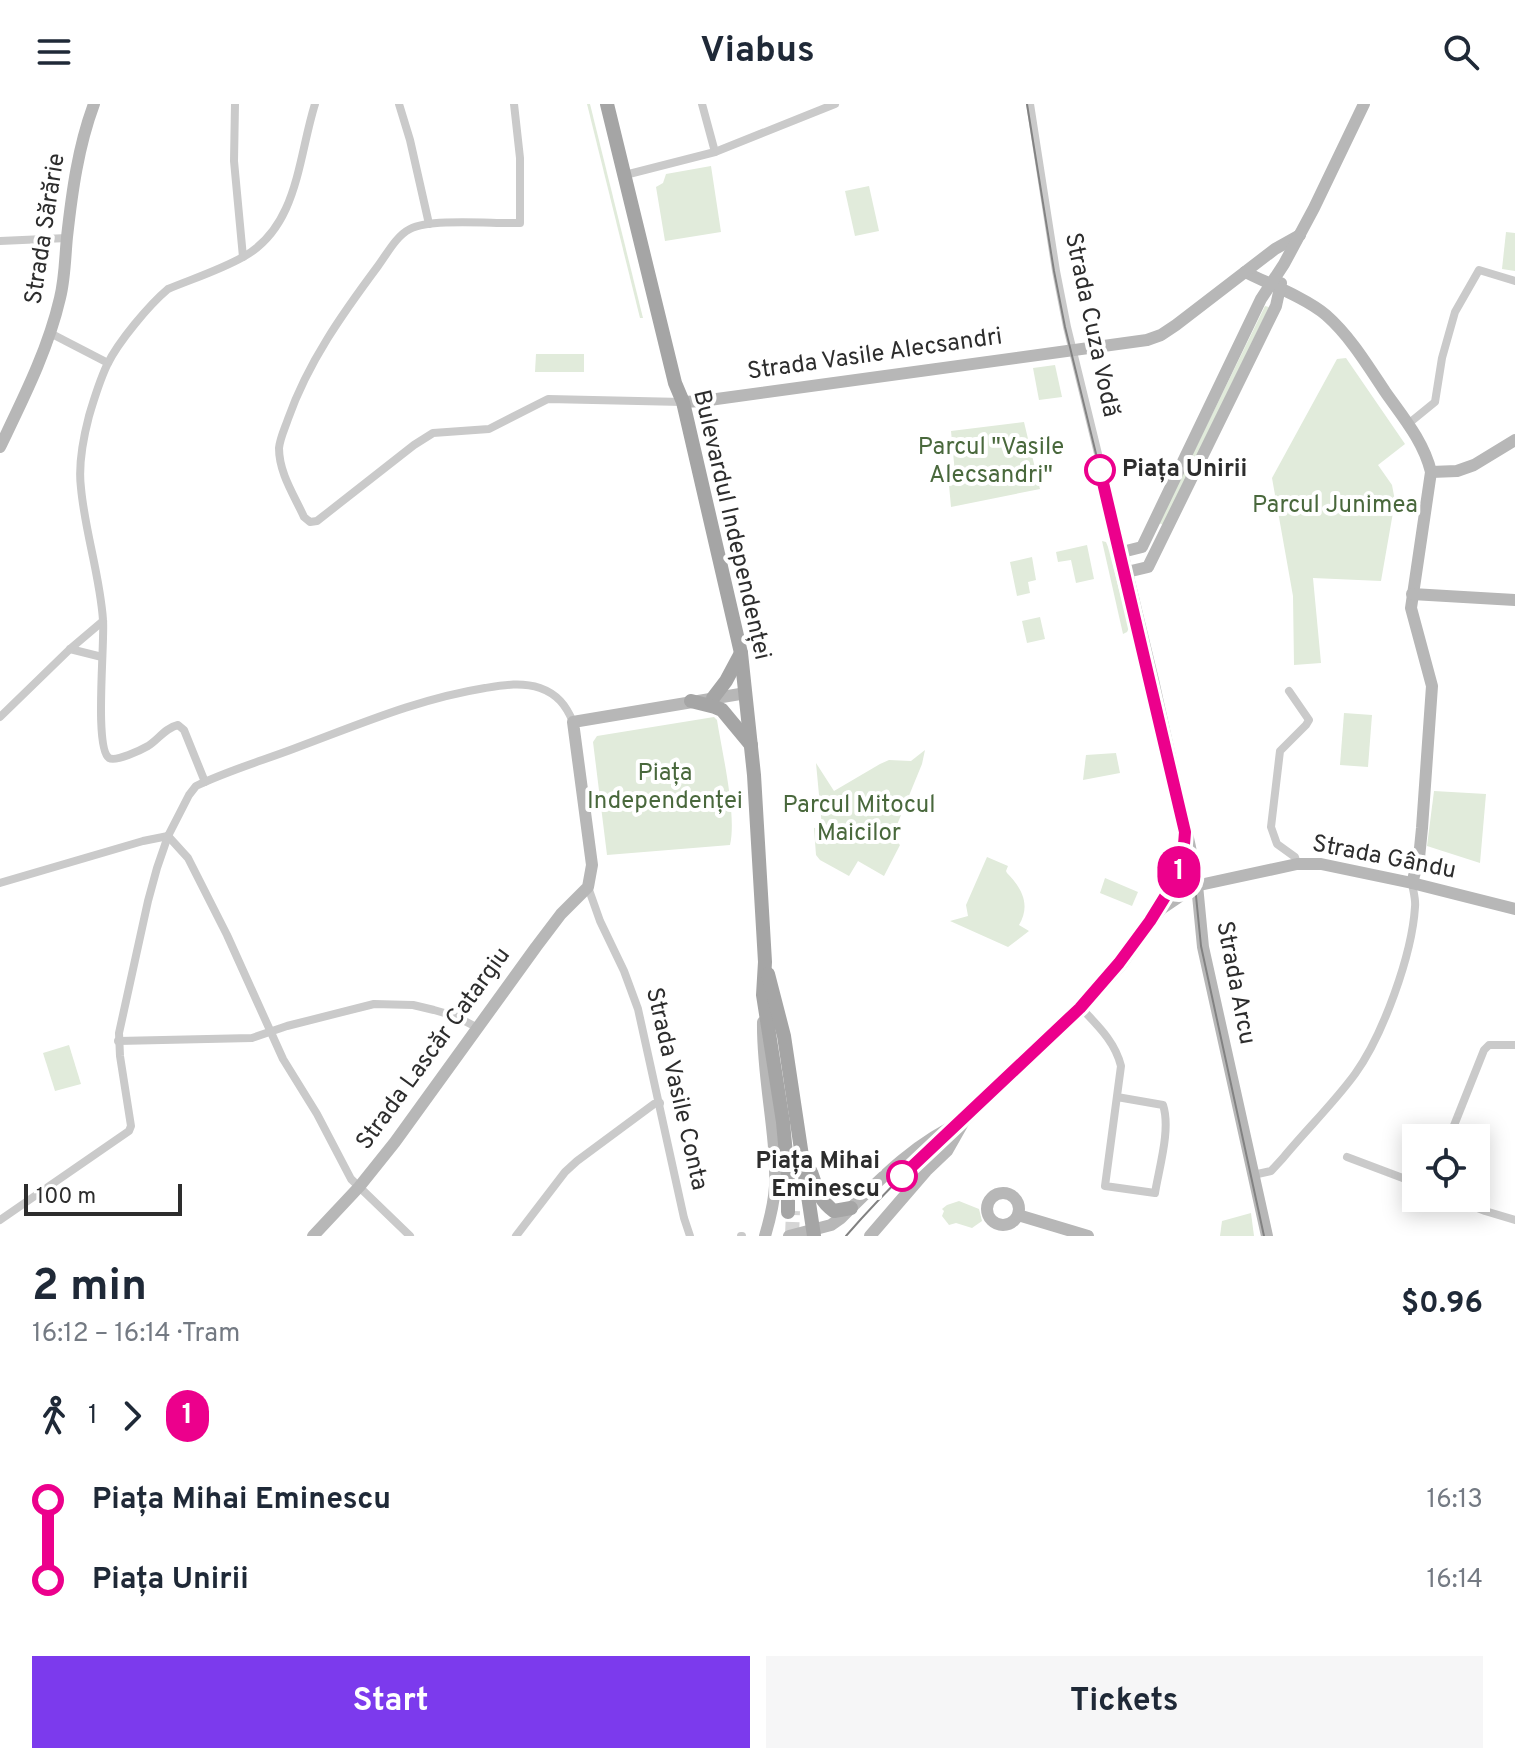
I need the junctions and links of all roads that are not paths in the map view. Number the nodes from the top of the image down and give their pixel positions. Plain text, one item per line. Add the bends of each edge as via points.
1 (94, 104) edge
2 (235, 104) edge
3 (315, 104) edge
4 (399, 104) edge
5 (514, 104) edge
6 (607, 104) edge
7 (702, 104) edge
8 (835, 104) edge
9 (1030, 104) edge
10 (1364, 104) edge
11 (715, 152) junction
12 (625, 175) junction
13 (429, 224) junction
14 (1300, 235) junction
15 (67, 238) junction
16 (0, 241) edge
17 (243, 257) junction
18 (1245, 272) junction
19 (1515, 281) edge
20 (1275, 287) junction
21 (50, 333) junction
22 (1073, 350) junction
23 (108, 363) junction
24 (683, 402) junction
25 (1408, 424) junction
26 (1515, 440) edge
27 (0, 447) edge
28 (1431, 472) junction
29 (1122, 552) junction
30 (1127, 572) junction
31 (1412, 594) junction
32 (1515, 600) edge
33 (103, 621) junction
34 (70, 649) junction
35 (741, 653) junction
36 (102, 657) junction
37 (1289, 691) dead end
38 (746, 693) junction
39 (713, 698) junction
40 (691, 701) junction
41 (0, 717) edge
42 (573, 722) junction
43 (751, 745) junction
44 (205, 782) junction
45 (1184, 818) junction
46 (168, 836) junction
47 (1297, 864) junction
48 (0, 883) edge
49 (1412, 883) junction
50 (1197, 885) junction
51 (588, 887) junction
52 (1164, 907) junction
53 (1515, 909) edge
54 (1200, 920) junction
55 (768, 995) junction
56 (1082, 1009) junction
57 (478, 1028) junction
58 (269, 1032) junction
59 (118, 1041) junction
60 (1515, 1045) edge
61 (1117, 1097) junction
62 (660, 1103) junction
63 (964, 1121) junction
64 (1455, 1124) edge
65 (801, 1146) junction
66 (1347, 1157) dead end
67 (1253, 1175) junction
68 (1402, 1178) edge
69 (359, 1187) junction
70 (851, 1208) junction
71 (790, 1212) tunnel mouth
72 (1488, 1212) edge
73 (1018, 1215) junction
74 (0, 1220) edge
75 (1515, 1220) edge
76 (1009, 1230) edge
77 (813, 1232) edge
78 (313, 1236) edge
79 (410, 1236) edge
80 (516, 1236) edge
81 (690, 1236) edge
82 (765, 1236) edge
83 (789, 1236) edge
84 (870, 1236) edge
85 (1088, 1236) edge
86 (1267, 1236) edge

1 - 15 street, Strada Sărărie via 79,155
2 - 17 street
3 - 17 street via 281,221 265,242
4 - 13 street
5 - 13 street via 520,223
6 - 12 main road, Bulevardul Independenței
7 - 11 street
8 - 11 street
9 - 22 street, Strada Cuza Vodă
10 - 14 street
11 - 12 street
12 - 24 main road, Bulevardul Independenței
13 - 24 street via 408,230 397,240 328,336 293,404 280,442 280,462 310,522 433,433 489,429 548,399
14 - 18 street, Strada Vasile Alecsandri
14 - 20 street
15 - 16 street
15 - 21 street, Strada Sărărie via 61,295
17 - 23 street via 159,296
18 - 20 street
18 - 22 street, Strada Vasile Alecsandri via 1161,335
19 - 25 street via 1479,270 1455,312 1435,402
20 - 25 street via 1315,308 1339,329
20 - 29 street via 1261,299 1142,547
20 - 30 street via 1276,306 1148,567
21 - 23 street
21 - 27 street, Strada Sărărie
22 - 24 street, Strada Vasile Alecsandri
22 - 29 street, Strada Cuza Vodă
23 - 33 street via 89,416 80,474
24 - 35 main road, Bulevardul Independenței
25 - 28 street
26 - 28 street via 1474,465
28 - 31 street
29 - 30 street, Strada Arcu
30 - 45 street, Strada Arcu
31 - 32 street
31 - 49 street via 1414,623 1432,686 1419,858
33 - 34 street
33 - 36 street
34 - 36 street
34 - 41 street
35 - 38 main road, Bulevardul Independenței
35 - 39 main road
36 - 44 street via 101,722 110,759 148,746 178,725
37 - 47 street via 1309,720 1280,751 1271,827 1277,844
38 - 39 street
38 - 43 main road, Bulevardul Independenței
39 - 40 street
40 - 42 street
40 - 43 main road via 722,710
42 - 44 street via 562,701 539,688 515,684 470,691 416,703
42 - 51 street, Strada Vasile Conta via 592,865
43 - 55 main road, Bulevardul Independenței
44 - 46 street via 189,795
45 - 50 street, Strada Arcu
45 - 52 street via 1180,859 1162,900
46 - 48 street
46 - 58 street via 188,858
46 - 59 street via 148,901
47 - 49 street, Strada Gându
47 - 50 street, Strada Gându
49 - 53 street, Strada Gându
49 - 67 street via 1409,946 1373,1044 1355,1074 1283,1158 1271,1171
50 - 52 street
50 - 54 street, Strada Arcu
51 - 57 street, Strada Lascăr Catargiu via 561,914
51 - 62 street, Strada Vasile Conta via 638,1009
52 - 54 street via 1188,908
52 - 56 street
54 - 67 street, Strada Arcu
55 - 65 main road via 784,1036
55 - 71 main road via 790,1148
55 - 82 street via 762,1041 775,1185
56 - 61 street via 1117,1052
56 - 63 street
57 - 58 street via 413,1005 374,1004
57 - 69 street, Strada Lascăr Catargiu
58 - 59 street via 252,1038
58 - 69 street
59 - 74 street via 129,1131
60 - 64 street via 1489,1045 1484,1050
61 - 61 street via 1163,1105 1155,1193 1105,1186
62 - 80 street via 577,1161
62 - 81 street, Strada Vasile Conta
63 - 70 street via 893,1167
63 - 84 street via 947,1151
65 - 70 main road via 825,1204 834,1211
65 - 77 main road
66 - 68 street
67 - 86 street, Strada Arcu
69 - 78 street, Strada Lascăr Catargiu
69 - 79 street
70 - 77 street
72 - 75 street
73 - 76 street
73 - 76 street via 1019,1204 1012,1196 993,1197 989,1217
73 - 85 street
77 - 83 street

